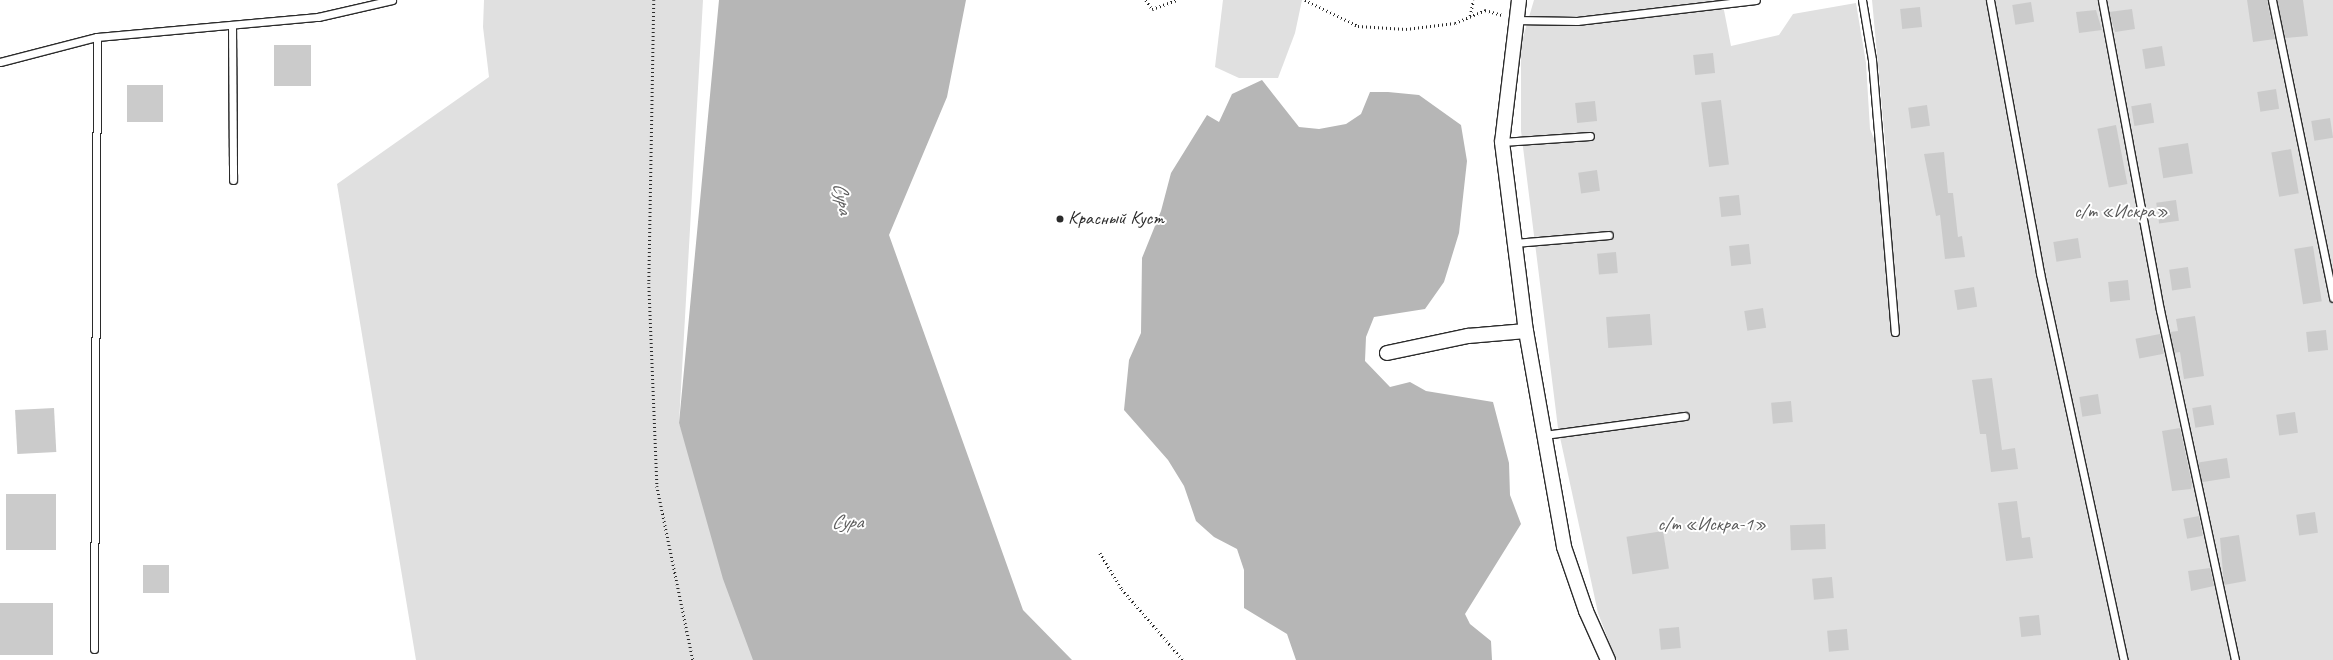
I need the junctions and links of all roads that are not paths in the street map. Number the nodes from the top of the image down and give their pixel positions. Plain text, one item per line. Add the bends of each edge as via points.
1 (392, 0) edge
2 (1519, 0) edge
3 (1756, 0) edge
4 (1862, 0) edge
5 (1990, 0) edge
6 (2102, 0) edge
7 (2272, 0) edge
8 (1514, 20) junction
9 (232, 25) junction
10 (97, 38) junction
11 (0, 62) edge
12 (1590, 136) dead end
13 (1502, 142) junction
14 (233, 180) dead end
15 (1609, 235) dead end
16 (1515, 242) junction
17 (2333, 298) edge
18 (1526, 332) junction
19 (1895, 332) dead end
20 (1387, 353) dead end
21 (1685, 416) dead end
22 (1544, 435) junction
23 (94, 649) dead end
24 (1608, 660) edge
25 (2124, 660) edge
26 (2235, 660) edge

1 - 9 lane via 318,17
2 - 8 street
3 - 8 lane via 1577,21
4 - 19 lane via 1872,60
5 - 25 lane via 2040,273
6 - 26 lane via 2160,310
7 - 17 lane
8 - 13 street
9 - 10 lane
9 - 14 lane
10 - 11 lane
10 - 23 lane
12 - 13 lane
13 - 16 street
15 - 16 lane
16 - 18 street
18 - 20 street via 1468,336
18 - 22 street
21 - 22 lane
22 - 24 street via 1564,546 1586,612

